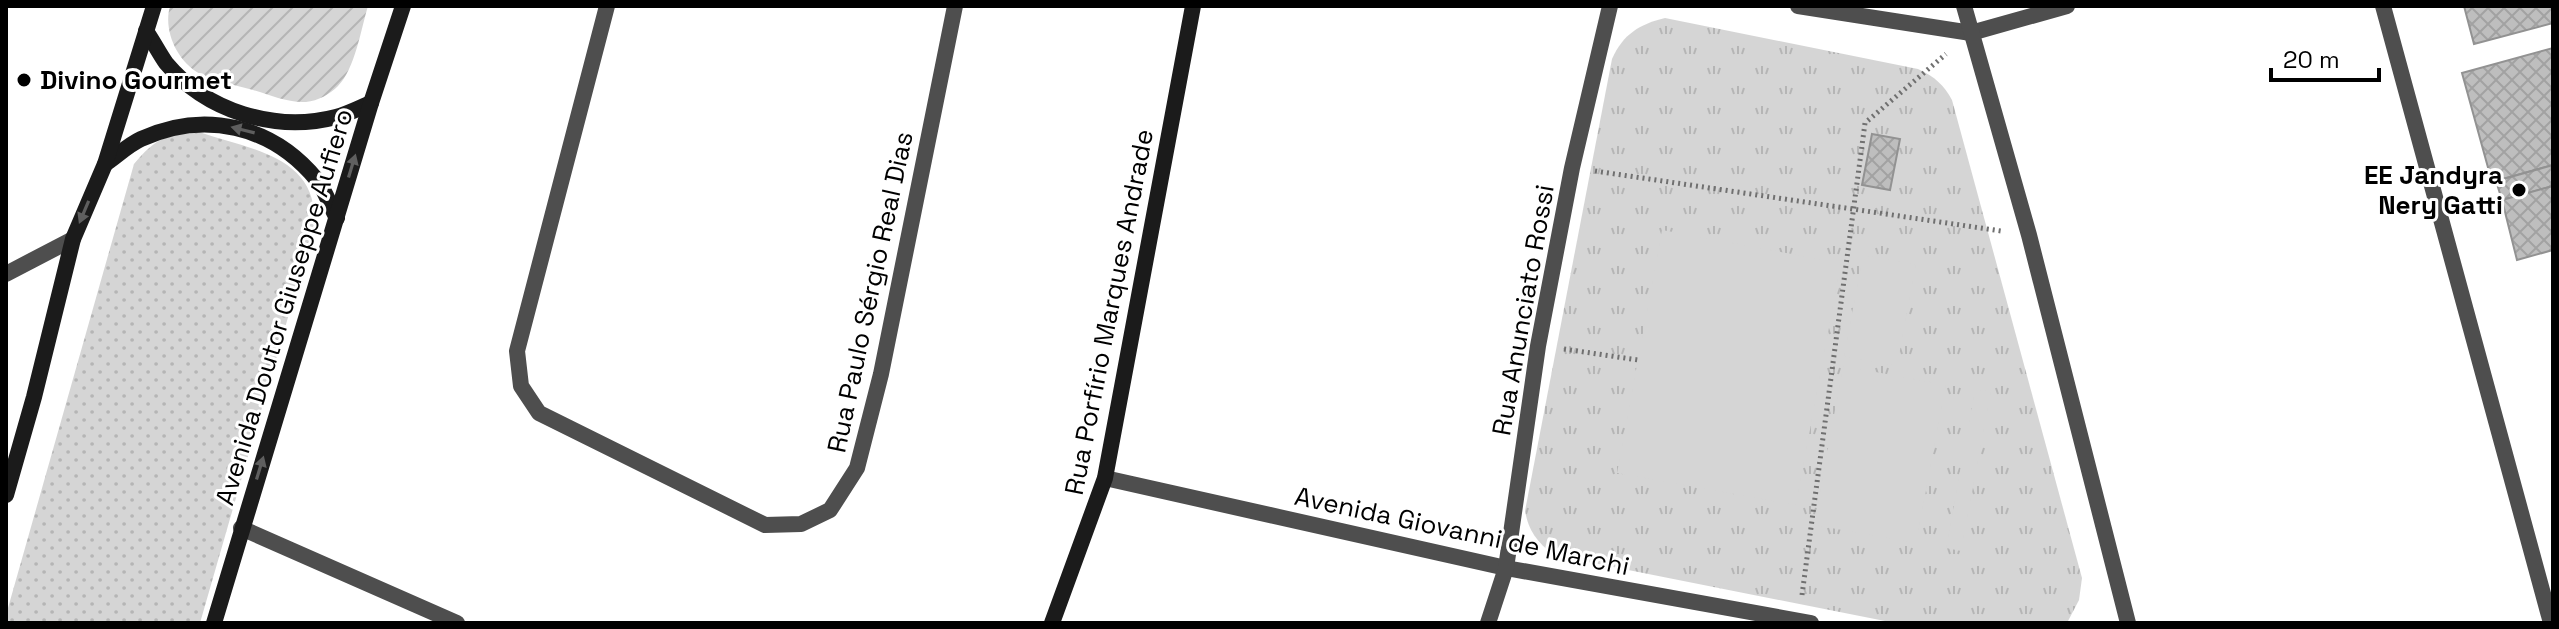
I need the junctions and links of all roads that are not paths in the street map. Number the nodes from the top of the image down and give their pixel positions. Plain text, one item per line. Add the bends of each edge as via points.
1 (154, 6) edge
2 (403, 6) edge
3 (607, 6) edge
4 (955, 6) edge
5 (1193, 6) edge
6 (1610, 6) edge
7 (1798, 6) edge
8 (1964, 6) edge
9 (2067, 6) edge
10 (2383, 6) edge
11 (146, 31) junction
12 (1971, 33) junction
13 (371, 103) junction
14 (105, 164) junction
15 (337, 218) junction
16 (73, 239) junction
17 (6, 274) edge
18 (1105, 478) junction
19 (6, 495) edge
20 (241, 528) junction
21 (1506, 568) junction
22 (1805, 621) edge
23 (214, 623) edge
24 (457, 623) edge
25 (1052, 623) edge
26 (1488, 623) edge
27 (2128, 623) edge
28 (2551, 623) edge

1 - 11 street
2 - 13 street, Avenida Doutor Giuseppe Aufiero
3 - 4 street, Rua Paulo Sérgio Real Dias via 517,351 521,386 539,413 765,525 801,524 830,510 857,468
5 - 18 street, Rua Porfírio Marques Andrade
6 - 21 street, Rua Anunciato Rossi via 1538,346
7 - 12 street
8 - 12 street
9 - 12 street
10 - 28 street
11 - 13 street via 166,62 193,88 225,108 261,120 299,123 336,117
11 - 14 street
12 - 27 street via 2029,235
15 -> 13 street, Avenida Doutor Giuseppe Aufiero
15 -> 14 street via 318,182 291,153 256,133 217,124 176,126 138,140
14 -> 16 street
20 -> 15 street, Avenida Doutor Giuseppe Aufiero
16 - 17 street
16 - 19 street
18 - 21 street, Avenida Giovanni de Marchi
18 - 25 street, Rua Porfírio Marques Andrade
20 - 23 street, Avenida Doutor Giuseppe Aufiero
20 - 24 street
21 - 22 street, Avenida Giovanni de Marchi
21 - 26 street, Rua Anunciato Rossi

